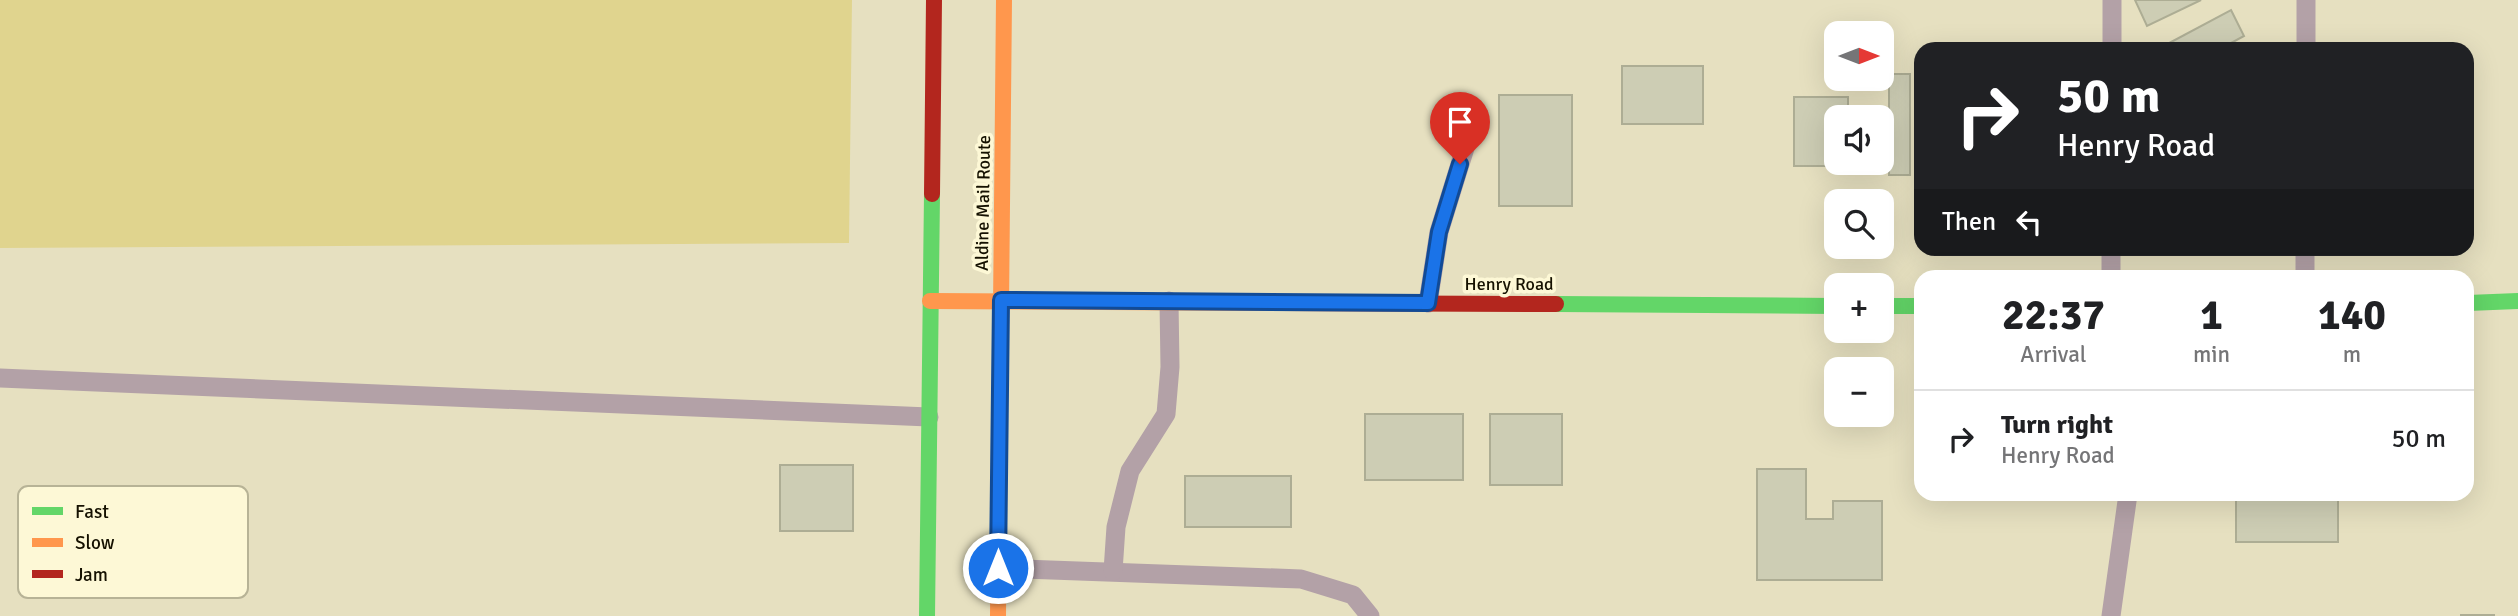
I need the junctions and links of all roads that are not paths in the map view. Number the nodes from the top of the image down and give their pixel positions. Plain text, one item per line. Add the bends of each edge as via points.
1 (934, 0) edge
2 (1004, 0) edge
3 (2112, 0) edge
4 (2306, 0) edge
5 (2112, 42) edge
6 (2306, 42) edge
7 (1474, 118) dead end
8 (1001, 300) junction
9 (930, 301) junction
10 (2518, 301) edge
11 (1169, 302) junction
12 (1428, 303) junction
13 (2474, 303) edge
14 (1824, 306) edge
15 (1894, 306) edge
16 (1914, 306) edge
17 (0, 377) edge
18 (929, 417) junction
19 (2127, 501) edge
20 (998, 568) junction
21 (1113, 571) junction
22 (927, 616) edge
23 (998, 616) edge
24 (1370, 616) edge
25 (2111, 616) edge

1 - 9 main road
2 - 8 main road, Aldine Mail Route
3 - 5 lane
4 - 6 lane
7 - 12 lane via 1439,232
8 - 9 main road, Henry Road
8 - 11 main road, Henry Road
8 - 20 main road, Aldine Mail Route
9 - 18 main road
10 - 13 main road
11 - 12 main road, Henry Road
11 - 21 lane via 1166,414 1130,471 1116,527
12 - 14 main road, Henry Road
15 - 16 main road
17 - 18 lane
18 - 22 main road
19 - 25 lane
20 - 21 lane
20 - 23 main road, Aldine Mail Route
21 - 24 lane via 1301,579 1353,595

